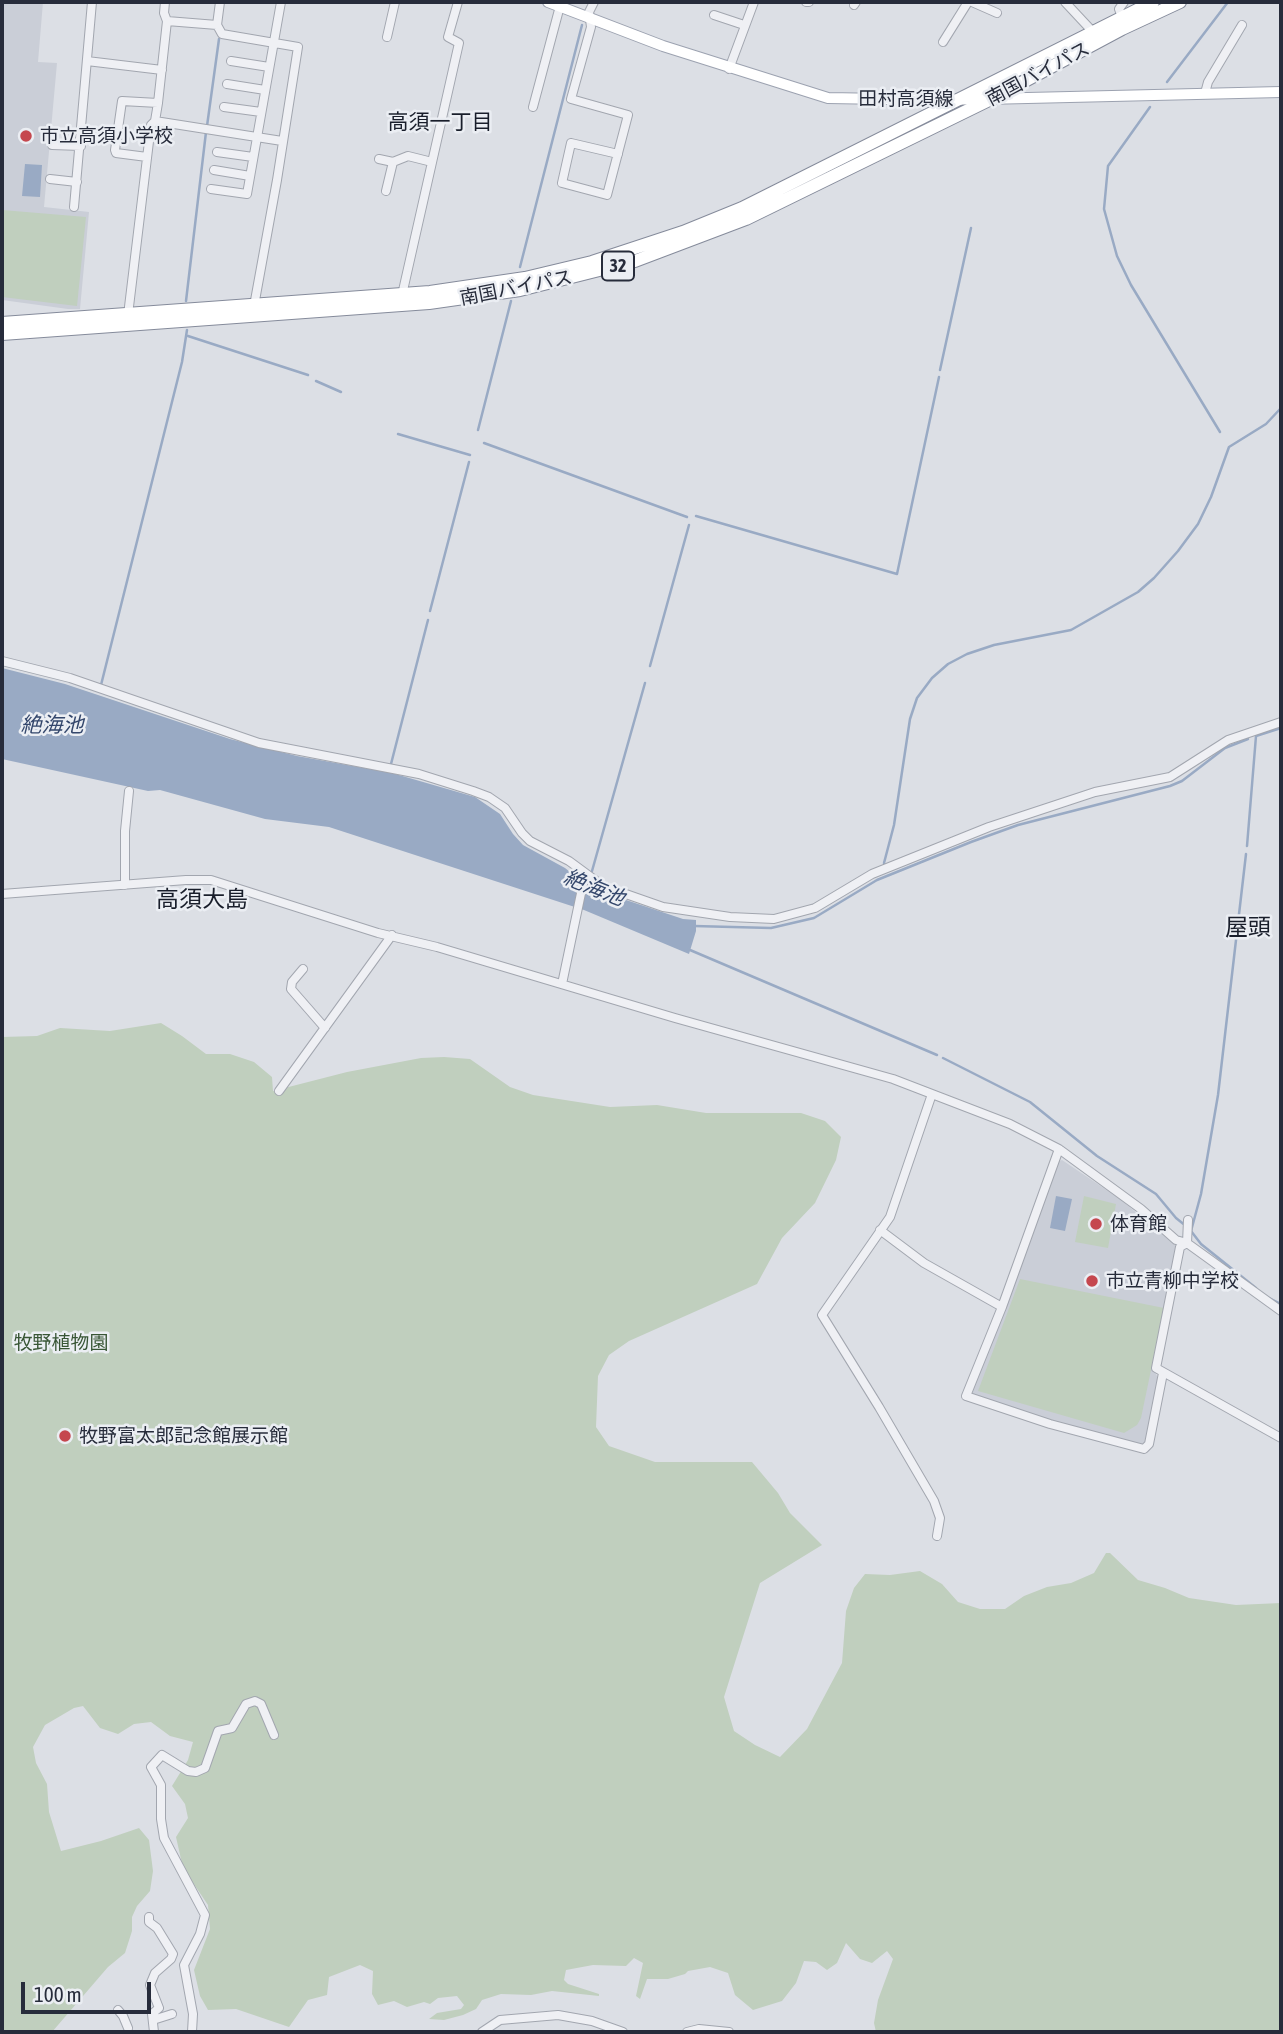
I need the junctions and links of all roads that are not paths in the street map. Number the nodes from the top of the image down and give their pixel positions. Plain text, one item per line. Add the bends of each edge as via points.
1 (92, 2) edge
2 (165, 2) edge
3 (220, 2) edge
4 (281, 2) edge
5 (395, 2) edge
6 (458, 2) edge
7 (548, 2) edge
8 (594, 2) edge
9 (754, 2) edge
10 (970, 2) edge
11 (1065, 2) edge
12 (1124, 2) edge
13 (1153, 2) edge
14 (1180, 2) edge
15 (560, 6) junction
16 (997, 13) dead end
17 (714, 15) dead end
18 (590, 17) junction
19 (1122, 17) junction
20 (167, 21) junction
21 (744, 25) junction
22 (1242, 25) dead end
23 (217, 26) junction
24 (1093, 32) junction
25 (387, 37) dead end
26 (943, 42) dead end
27 (274, 43) junction
28 (88, 61) junction
29 (231, 61) dead end
30 (269, 67) junction
31 (729, 69) junction
32 (162, 70) junction
33 (227, 84) dead end
34 (265, 90) junction
35 (1281, 92) edge
36 (1205, 93) junction
37 (993, 98) junction
38 (964, 99) junction
39 (158, 103) junction
40 (224, 107) dead end
41 (533, 107) dead end
42 (261, 112) junction
43 (155, 121) junction
44 (257, 137) junction
45 (282, 141) junction
46 (52, 145) dead end
47 (80, 146) junction
48 (217, 152) dead end
49 (618, 154) junction
50 (147, 157) junction
51 (253, 157) junction
52 (379, 159) dead end
53 (393, 162) junction
54 (432, 162) junction
55 (214, 170) dead end
56 (250, 176) junction
57 (50, 179) dead end
58 (77, 182) junction
59 (211, 189) dead end
60 (386, 191) dead end
61 (74, 207) dead end
62 (402, 295) junction
63 (254, 306) junction
64 (128, 315) junction
65 (2, 323) edge
66 (2, 334) edge
67 (2, 661) edge
68 (1281, 722) edge
69 (129, 791) dead end
70 (585, 877) junction
71 (125, 885) junction
72 (2, 894) edge
73 (392, 935) junction
74 (303, 969) dead end
75 (562, 984) junction
76 (325, 1028) junction
77 (279, 1091) dead end
78 (932, 1094) junction
79 (1059, 1149) junction
80 (1188, 1220) dead end
81 (880, 1230) junction
82 (1186, 1243) junction
83 (1002, 1307) junction
84 (1281, 1311) edge
85 (1163, 1373) junction
86 (1281, 1438) edge
87 (937, 1536) dead end
88 (274, 1735) dead end
89 (149, 1917) dead end
90 (118, 2010) dead end
91 (173, 2014) dead end
92 (153, 2020) junction
93 (495, 2022) junction
94 (596, 2028) edge
95 (126, 2031) edge
96 (154, 2032) edge
97 (192, 2032) edge
98 (482, 2032) edge
99 (495, 2032) edge
100 (623, 2032) edge
101 (687, 2032) edge
102 (729, 2032) edge

1 - 28 street
2 - 20 street
3 - 23 street
4 - 27 street
5 - 25 street
6 - 54 street via 448,37 458,43
7 - 15 main road, 田村高須線
8 - 18 street
9 - 21 street
10 - 16 street
10 - 26 street
11 - 24 street
12 - 19 street via 1119,9
13 - 19 highway, 南国バイパス / 32
14 - 37 highway, 南国バイパス / 32
15 - 18 main road, 田村高須線
15 - 41 street
17 - 21 street
18 - 31 main road, 田村高須線
18 - 49 street via 571,99 628,116
19 - 24 highway, 南国バイパス / 32
20 - 23 street
20 - 32 street
21 - 31 street
22 - 36 street
23 - 27 street via 222,34
24 - 38 highway, 南国バイパス / 32
27 - 30 street
27 - 45 street via 303,47
28 - 32 street
28 - 47 street
29 - 30 street
30 - 34 street
31 - 38 main road, 田村高須線 via 828,98
32 - 39 street
33 - 34 street
34 - 42 street
35 - 36 main road, 田村高須線
36 - 37 main road, 田村高須線
37 - 38 main road, 田村高須線
37 - 66 highway, 南国バイパス / 32 via 736,223 653,255 568,279 429,303
38 - 62 highway, 南国バイパス / 32 via 742,208 659,241 525,278
39 - 43 street
39 - 50 street via 122,101 116,153
40 - 42 street
42 - 44 street
43 - 44 street
43 - 50 street
44 - 45 street
44 - 51 street
45 - 63 street
46 - 47 street
47 - 58 street
48 - 51 street
49 - 49 street via 607,195 562,183 571,143
50 - 64 street
51 - 56 street
52 - 53 street
53 - 54 street via 408,156
53 - 60 street
54 - 62 street
55 - 56 street
56 - 59 street via 247,194
57 - 58 street
58 - 61 street
62 - 63 highway, 南国バイパス / 32
63 - 64 highway, 南国バイパス / 32
64 - 65 highway, 南国バイパス / 32
67 - 70 street via 69,678 259,743 406,771 473,791 505,808 530,841 569,861
68 - 70 street via 1228,740 1170,777 1095,792 989,827 872,874 816,908 774,919 663,906
69 - 71 street
70 - 75 street
71 - 72 street
71 - 73 street via 211,880
73 - 75 street
73 - 76 street
74 - 76 street via 291,989
75 - 78 street
76 - 77 street
78 - 79 street
78 - 81 street via 890,1217
79 - 82 street
79 - 83 street
80 - 82 street
81 - 83 street via 924,1264
81 - 87 street via 822,1315 934,1502 940,1518
82 - 84 street
82 - 85 street via 1180,1247 1156,1367
83 - 85 street via 965,1395 972,1399 1144,1449 1149,1444
85 - 86 street
88 - 97 street via 261,1704 246,1704 232,1728 218,1731 205,1768 188,1771 162,1755 151,1767 162,1785 164,1838 205,1915 184,1965
89 - 92 street via 173,1954 153,1975 151,1989 159,2008 152,2013
90 - 95 street
91 - 92 street
92 - 96 street
93 - 94 street via 558,2015 577,2017
93 - 98 street
93 - 99 street
94 - 100 street
101 - 102 street

